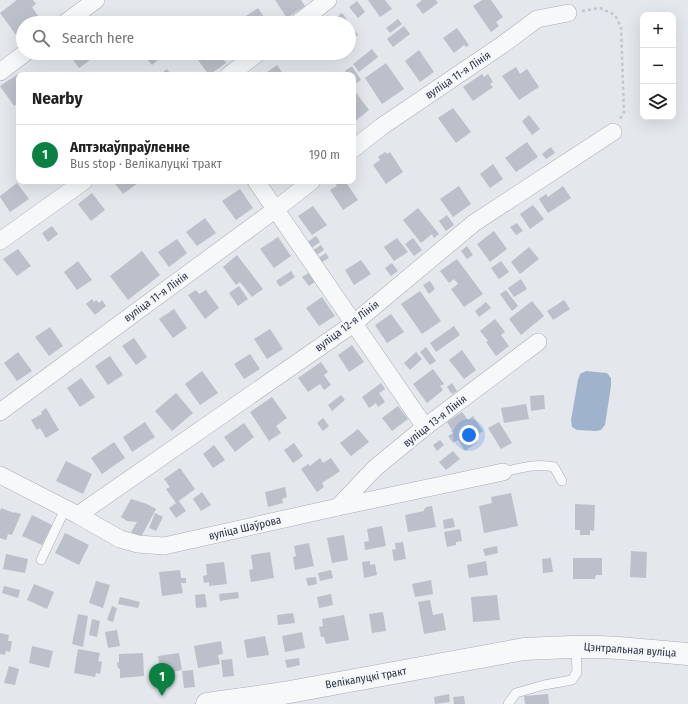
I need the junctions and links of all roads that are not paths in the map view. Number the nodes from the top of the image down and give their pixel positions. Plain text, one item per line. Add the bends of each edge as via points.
1 (96, 0) edge
2 (328, 0) edge
3 (568, 13) road end
4 (74, 16) edge
5 (307, 16) edge
6 (16, 60) edge
7 (249, 60) edge
8 (0, 72) edge
9 (233, 72) edge
10 (613, 132) road end
11 (356, 147) edge
12 (80, 184) edge
13 (258, 184) edge
14 (308, 184) edge
15 (276, 210) junction
16 (0, 241) edge
17 (353, 324) junction
18 (538, 342) dead end
19 (0, 412) edge
20 (424, 427) junction
21 (503, 472) joint
22 (0, 475) edge
23 (562, 481) dead end
24 (338, 507) junction
25 (71, 512) junction
26 (41, 560) dead end
27 (574, 647) junction
28 (524, 649) joint
29 (688, 654) edge
30 (207, 704) edge
31 (508, 704) edge

1 - 4 street
2 - 5 street
3 - 11 street, вуліца 11-я Лінія via 537,19
6 - 8 street
7 - 9 street
10 - 17 street, вуліца 12-я Лінія via 474,223
12 - 16 street
13 - 15 street
14 - 15 street, вуліца 11-я Лінія
15 - 17 street
15 - 19 street, вуліца 11-я Лінія
17 - 20 street
17 - 25 street, вуліца 12-я Лінія
18 - 20 street, вуліца 13-я Лінія
20 - 24 street, вуліца 13-я Лінія via 375,468
21 - 23 lane via 544,465 554,467
21 - 24 street, вуліца Шаўрова
22 - 25 street, вуліца Шаўрова
24 - 25 street, вуліца Шаўрова via 164,546 138,544 120,539
25 - 26 lane
27 - 28 street, Цэнтральная вуліца
27 - 29 street, Цэнтральная вуліца
27 - 31 lane via 577,672 572,680 516,694
28 - 30 street, Велікалуцкі тракт

